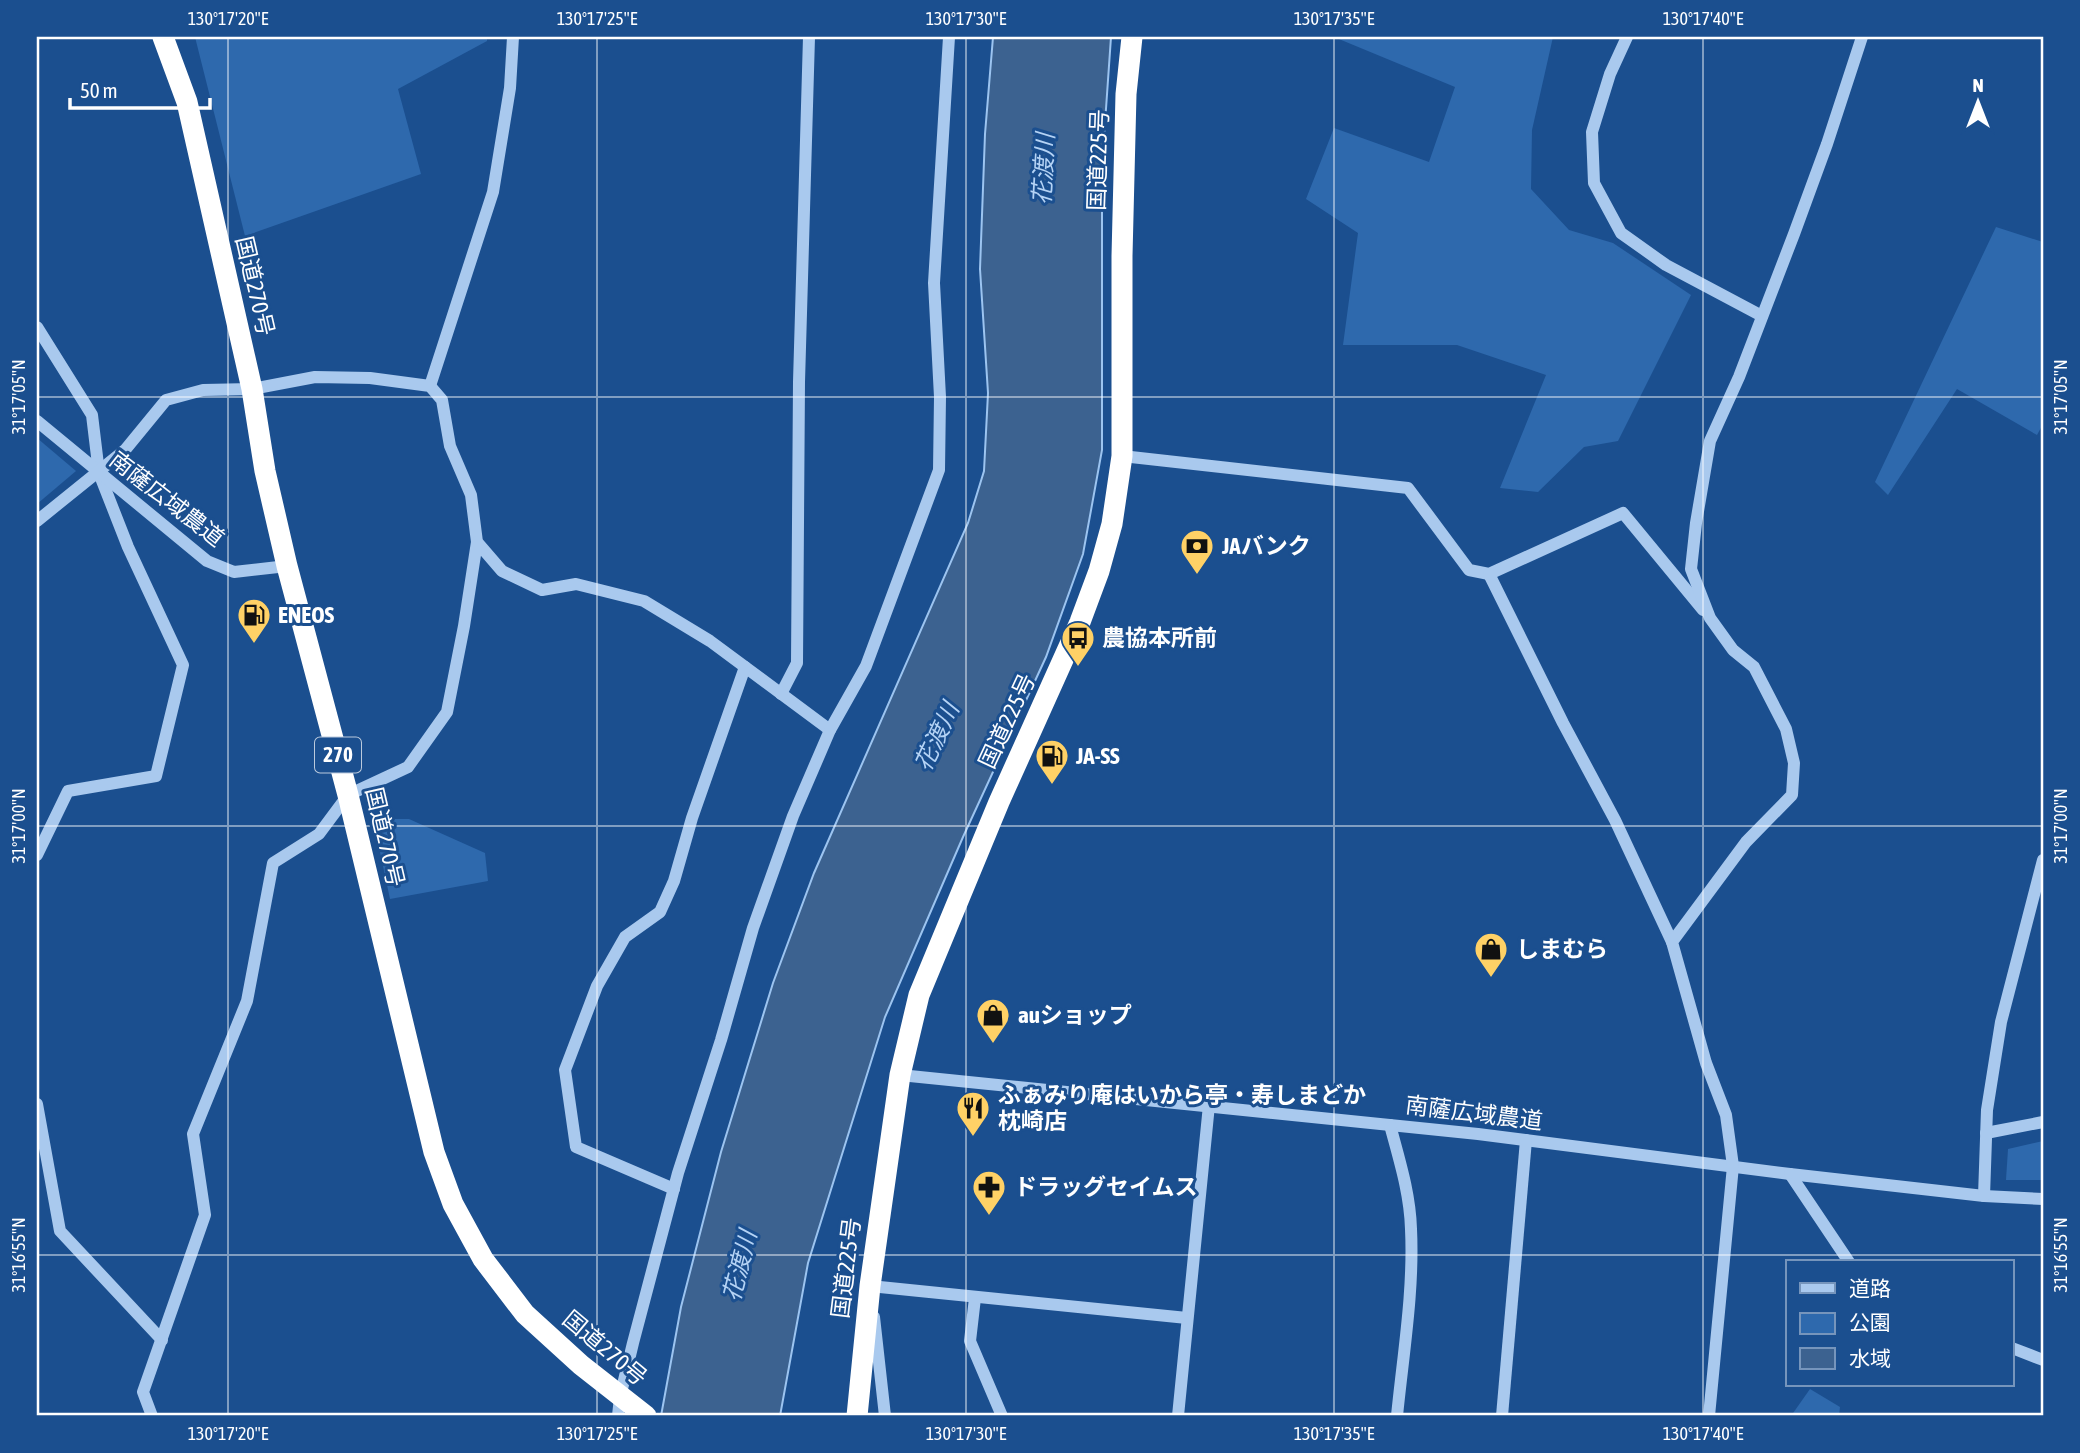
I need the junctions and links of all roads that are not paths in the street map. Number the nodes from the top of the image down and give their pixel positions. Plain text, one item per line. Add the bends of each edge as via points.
1 (163, 37) edge
2 (513, 37) edge
3 (808, 37) edge
4 (949, 37) edge
5 (1132, 37) edge
6 (1627, 37) edge
7 (1862, 37) edge
8 (1762, 316) junction
9 (37, 327) edge
10 (430, 386) junction
11 (252, 389) junction
12 (37, 421) edge
13 (1122, 456) junction
14 (99, 473) junction
15 (37, 521) edge
16 (477, 542) junction
17 (287, 566) junction
18 (1489, 574) junction
19 (1710, 618) junction
20 (745, 667) junction
21 (781, 694) junction
22 (830, 730) junction
23 (348, 795) junction
24 (37, 855) edge
25 (2043, 860) edge
26 (1671, 942) junction
27 (900, 1075) junction
28 (37, 1104) edge
29 (1209, 1105) junction
30 (2043, 1122) edge
31 (1390, 1125) junction
32 (1986, 1133) junction
33 (1526, 1140) junction
34 (1732, 1166) junction
35 (1790, 1174) junction
36 (674, 1189) junction
37 (1984, 1196) junction
38 (2043, 1199) edge
39 (1848, 1260) edge
40 (870, 1286) junction
41 (975, 1298) junction
42 (1187, 1318) junction
43 (162, 1340) junction
44 (2014, 1349) edge
45 (2043, 1360) edge
46 (630, 1409) edge
47 (152, 1416) edge
48 (857, 1416) edge
49 (885, 1416) edge
50 (1002, 1416) edge
51 (1178, 1416) edge
52 (1397, 1416) edge
53 (1502, 1416) edge
54 (1709, 1416) edge

1 - 11 highway, 国道270号 / 270 via 187,102
2 - 10 street via 510,88 493,192
3 - 21 street via 797,663
4 - 22 street via 934,283 939,470 866,666
5 - 13 highway, 国道225号 via 1122,256
6 - 8 street via 1592,132 1594,183 1620,233 1666,265
7 - 8 street
8 - 19 street via 1710,440 1691,569
9 - 14 street via 92,415
10 - 11 street via 315,377
10 - 16 street via 442,400 450,446 471,495
11 - 14 street via 203,390 166,400 125,450
11 - 17 highway, 国道270号 / 270
12 - 14 street, 南薩広域農道
13 - 18 street via 1408,488 1469,570
13 - 27 highway, 国道225号 via 1099,571 933,958
14 - 15 street
14 - 17 street, 南薩広域農道 via 207,561 234,572
14 - 24 street via 183,665 156,776 68,791
16 - 20 street via 502,571 542,590 576,584 644,601
16 - 23 street via 447,712 408,767
17 - 23 highway, 国道270号 / 270
18 - 19 street via 1623,513
18 - 26 street via 1615,820
19 - 26 street via 1733,650 1754,667 1786,729 1794,763 1792,795 1746,842
20 - 21 street
20 - 36 street via 674,881 660,912 625,937 597,986 565,1070 576,1147
21 - 22 street
22 - 36 street via 753,928
23 - 43 street via 319,834 273,863 247,1001 193,1134 205,1215
23 - 46 highway, 国道270号 / 270 via 418,1093 453,1204 483,1259 525,1314
25 - 32 street via 2001,1022
26 - 34 street via 1726,1115
27 - 29 street, 南薩広域農道
27 - 40 highway, 国道225号
28 - 43 street via 60,1231
29 - 31 street, 南薩広域農道
29 - 42 street
30 - 32 street
31 - 33 street, 南薩広域農道
31 - 52 street via 1407,1188 1411,1229
32 - 37 street
33 - 34 street, 南薩広域農道
33 - 53 street
34 - 35 street, 南薩広域農道
34 - 54 street
35 - 37 street, 南薩広域農道
35 - 39 street
36 - 46 street
37 - 38 street, 南薩広域農道
40 - 41 street
40 - 48 highway, 国道225号
40 - 49 street
41 - 42 street
41 - 50 street via 970,1341
42 - 51 street
43 - 47 street via 143,1392
44 - 45 street

